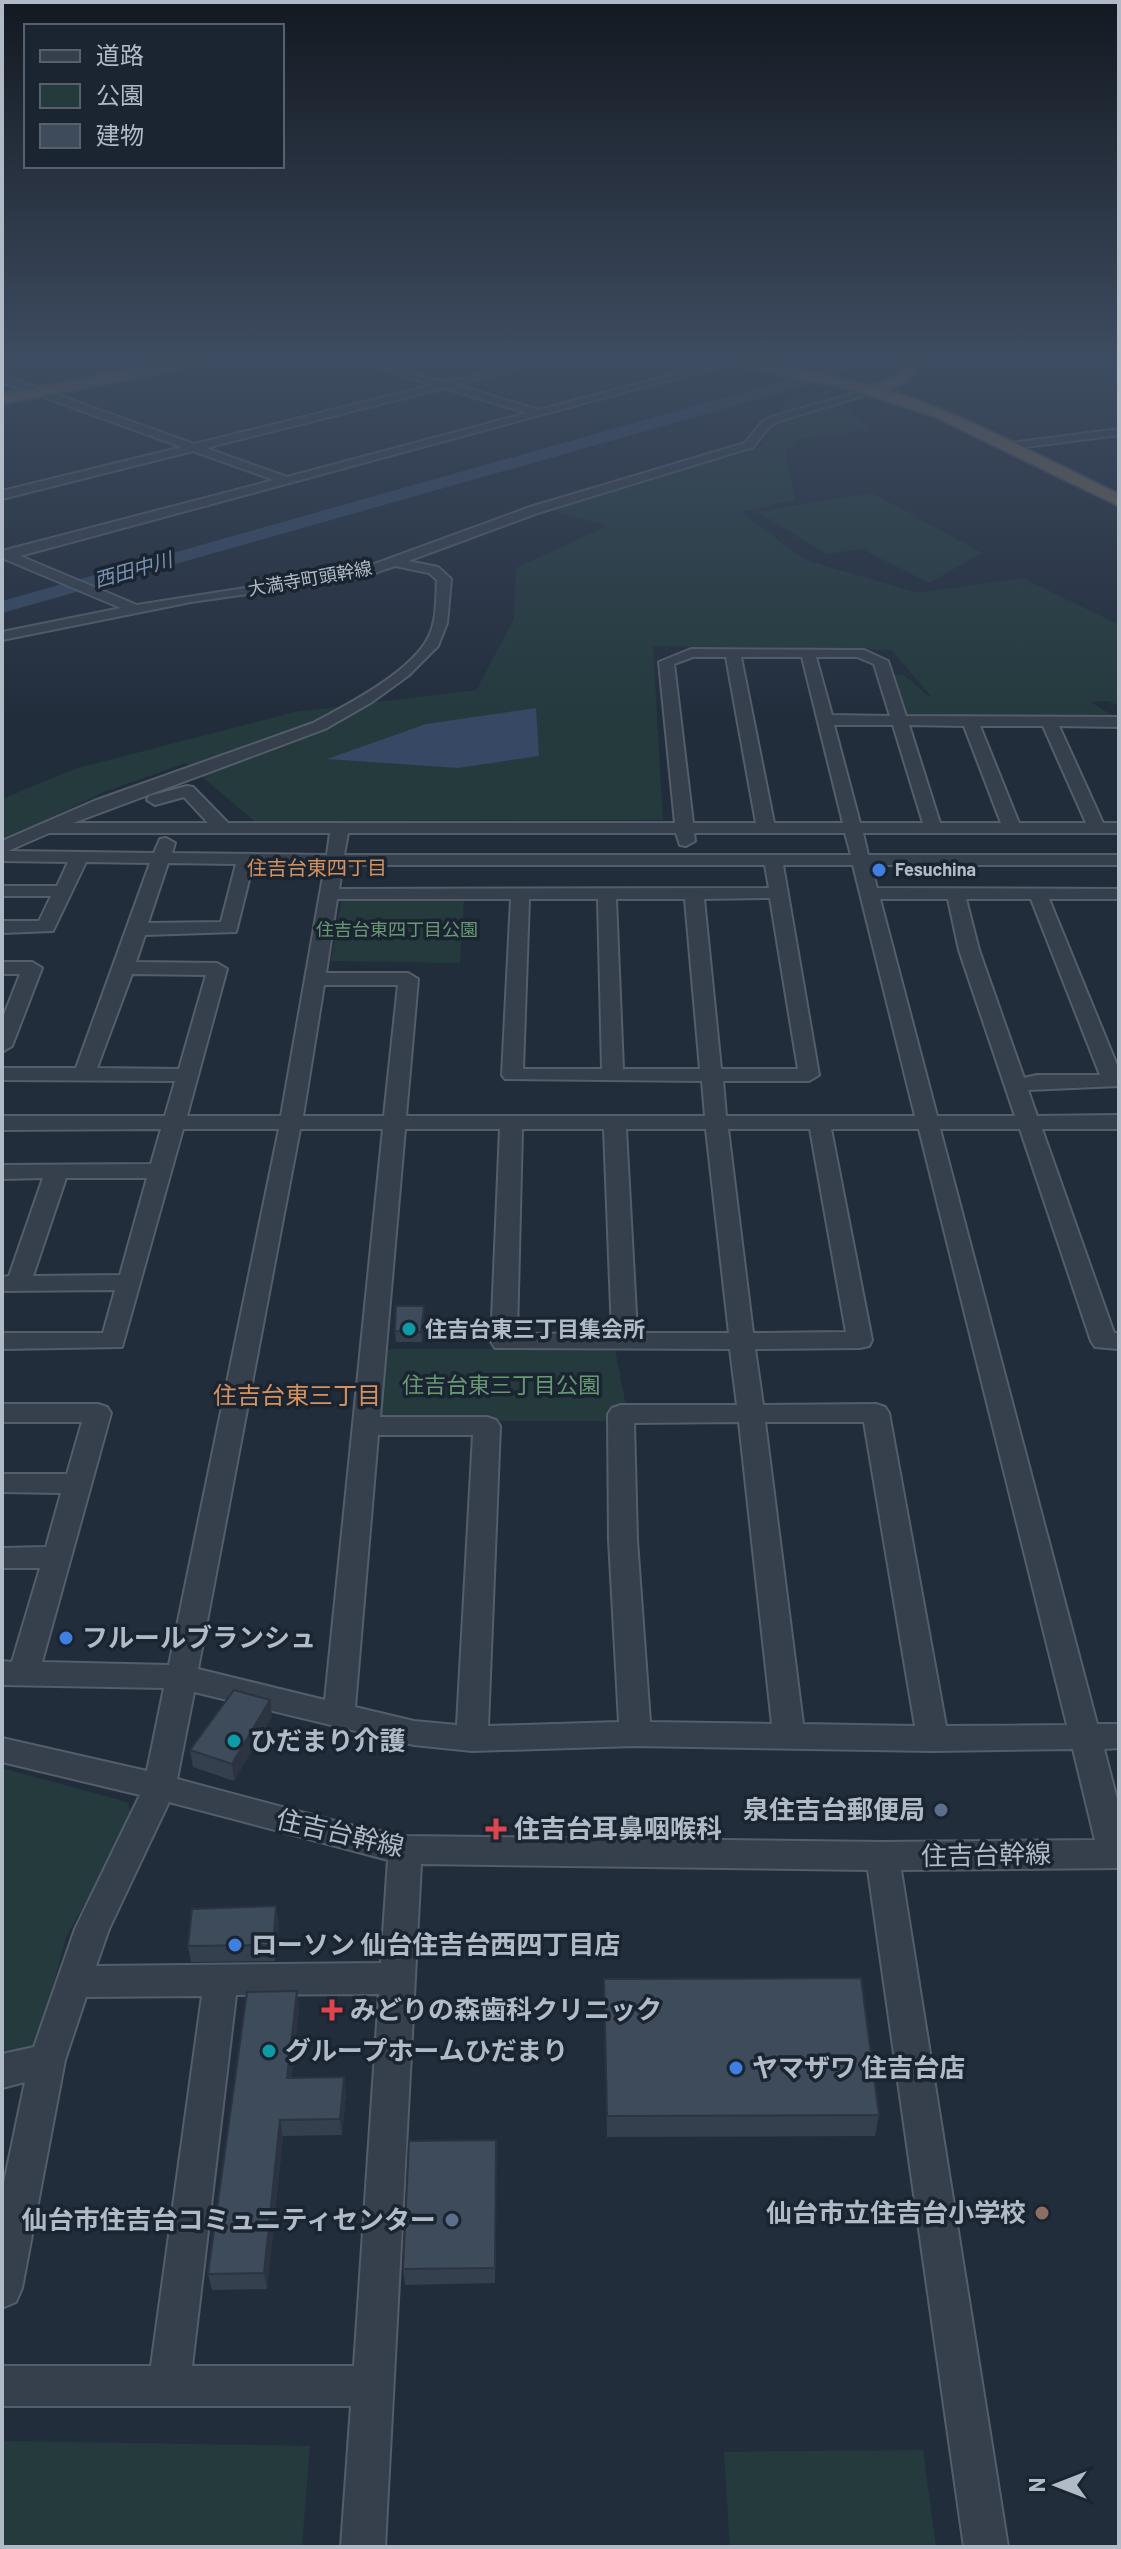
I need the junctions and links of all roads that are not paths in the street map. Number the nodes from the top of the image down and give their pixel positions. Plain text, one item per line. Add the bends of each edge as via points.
1 (58, 481) edge
2 (287, 481) edge
3 (630, 481) edge
4 (1079, 481) edge
5 (2, 495) edge
6 (1119, 501) edge
7 (5, 554) edge
8 (396, 562) junction
9 (135, 609) junction
10 (2, 636) edge
11 (733, 653) junction
12 (808, 653) junction
13 (824, 720) junction
14 (899, 720) junction
15 (970, 720) junction
16 (1048, 720) junction
17 (1119, 722) edge
18 (46, 828) junction
19 (340, 828) junction
20 (685, 828) junction
21 (766, 828) junction
22 (852, 828) junction
23 (933, 828) junction
24 (1012, 828) junction
25 (1097, 828) junction
26 (1119, 828) edge
27 (106, 829) junction
28 (169, 829) junction
29 (224, 829) junction
30 (2, 847) edge
31 (2, 856) edge
32 (163, 857) junction
33 (79, 858) junction
34 (246, 858) junction
35 (687, 859) junction
36 (773, 859) junction
37 (862, 859) junction
38 (337, 860) junction
39 (1119, 860) edge
40 (2, 891) edge
41 (63, 891) junction
42 (777, 893) junction
43 (869, 893) junction
44 (330, 894) junction
45 (520, 894) junction
46 (607, 894) junction
47 (694, 894) junction
48 (956, 894) junction
49 (1038, 894) junction
50 (1119, 894) edge
51 (2, 927) edge
52 (138, 929) junction
53 (2, 968) edge
54 (124, 968) junction
55 (315, 979) junction
56 (10, 1006) edge
57 (2, 1046) edge
58 (2, 1074) edge
59 (84, 1074) junction
60 (187, 1075) junction
61 (613, 1075) junction
62 (712, 1075) junction
63 (1016, 1086) junction
64 (511, 1121) junction
65 (615, 1121) junction
66 (716, 1121) junction
67 (819, 1121) junction
68 (926, 1121) junction
69 (175, 1122) junction
70 (291, 1122) junction
71 (397, 1122) junction
72 (1029, 1122) junction
73 (1119, 1122) edge
74 (2, 1123) edge
75 (162, 1171) junction
76 (2, 1172) edge
77 (57, 1172) junction
78 (130, 1282) junction
79 (10, 1284) edge
80 (743, 1340) junction
81 (2, 1341) edge
82 (625, 1341) junction
83 (1119, 1341) edge
84 (751, 1411) junction
85 (2, 1413) edge
86 (368, 1426) junction
87 (2, 1483) edge
88 (75, 1484) junction
89 (56, 1557) junction
90 (2, 1558) edge
91 (13, 1673) edge
92 (182, 1677) junction
93 (339, 1715) junction
94 (635, 1734) junction
95 (1085, 1736) junction
96 (1119, 1736) edge
97 (789, 1738) junction
98 (472, 1739) junction
99 (933, 1739) junction
100 (2, 1750) edge
101 (160, 1787) junction
102 (405, 1850) junction
103 (1117, 1854) edge
104 (882, 1856) junction
105 (397, 1978) junction
106 (221, 1980) junction
107 (72, 1982) junction
108 (47, 2060) junction
109 (2, 2071) edge
110 (2, 2288) edge
111 (2, 2386) edge
112 (169, 2386) junction
113 (370, 2386) junction
114 (363, 2547) edge
115 (986, 2547) edge

1 - 5 street
2 - 7 street
3 - 8 street, 大満寺町頭幹線
4 - 6 highway
7 - 9 street
8 - 9 street, 大満寺町頭幹線 via 348,577
8 - 18 street via 433,570 444,579 438,635 427,651 375,693 319,726
9 - 10 street, 大満寺町頭幹線
11 - 12 street
11 - 20 street via 691,653 666,662
11 - 21 street
12 - 13 street
12 - 14 street via 859,653 881,661
13 - 14 street
13 - 22 street
14 - 15 street
14 - 23 street
15 - 16 street
15 - 24 street
16 - 17 street
16 - 25 street
18 - 27 street
18 - 30 street
19 - 20 street
19 - 29 street
19 - 38 street
20 - 21 street
20 - 35 street
21 - 22 street
22 - 23 street
22 - 37 street
23 - 24 street
24 - 25 street
25 - 26 street
27 - 28 street
27 - 29 street via 114,811 187,791
28 - 29 street
28 - 32 street
31 - 33 street
32 - 33 street
32 - 34 street
32 - 52 street
33 - 41 street
34 - 38 street
34 - 52 street via 229,928
35 - 36 street
35 - 38 street
36 - 37 street
36 - 42 street
37 - 39 street
37 - 43 street
38 - 44 street
40 - 41 street
41 - 51 street via 46,927
42 - 47 street
42 - 62 street via 809,1075
43 - 48 street
43 - 68 street
44 - 45 street
44 - 55 street
45 - 46 street
45 - 61 street via 512,1075
46 - 47 street
46 - 61 street
47 - 62 street
48 - 49 street
48 - 63 street via 969,950
49 - 50 street
49 - 63 street via 1113,1081
52 - 54 street
53 - 56 street via 32,968
54 - 59 street
54 - 60 street via 217,969
55 - 70 street
55 - 71 street via 408,979
56 - 57 street
58 - 59 street
59 - 60 street
60 - 69 street
61 - 62 street
62 - 66 street
63 - 72 street
64 - 65 street
64 - 71 street
64 - 82 street via 504,1342
65 - 66 street
65 - 82 street
66 - 67 street
66 - 80 street
67 - 68 street
67 - 80 street via 860,1340
68 - 72 street
68 - 95 street
69 - 70 street
69 - 74 street
69 - 75 street
70 - 71 street
70 - 92 street
71 - 86 street
72 - 73 street
72 - 83 street via 1104,1341
75 - 77 street
75 - 78 street
76 - 77 street
77 - 79 street
78 - 79 street
78 - 81 street via 113,1341
80 - 82 street
80 - 84 street
84 - 94 street via 621,1414
84 - 97 street
84 - 99 street via 876,1413
85 - 88 street via 98,1413
86 - 93 street
86 - 98 street via 487,1426
87 - 88 street
88 - 89 street
89 - 90 street
89 - 91 street
91 - 92 street
92 - 93 street
92 - 101 street
93 - 98 street via 414,1733
94 - 97 street
94 - 98 street
95 - 96 street
95 - 99 street
95 - 103 street
97 - 99 street
100 - 101 street, 住吉台幹線
101 - 102 street, 住吉台幹線
101 - 107 street
102 - 104 street, 住吉台幹線
102 - 105 street
103 - 104 street, 住吉台幹線
104 - 115 street
105 - 106 street
105 - 113 street
106 - 107 street
106 - 112 street
107 - 108 street
108 - 109 street
108 - 110 street
111 - 112 street
112 - 113 street
113 - 114 street

